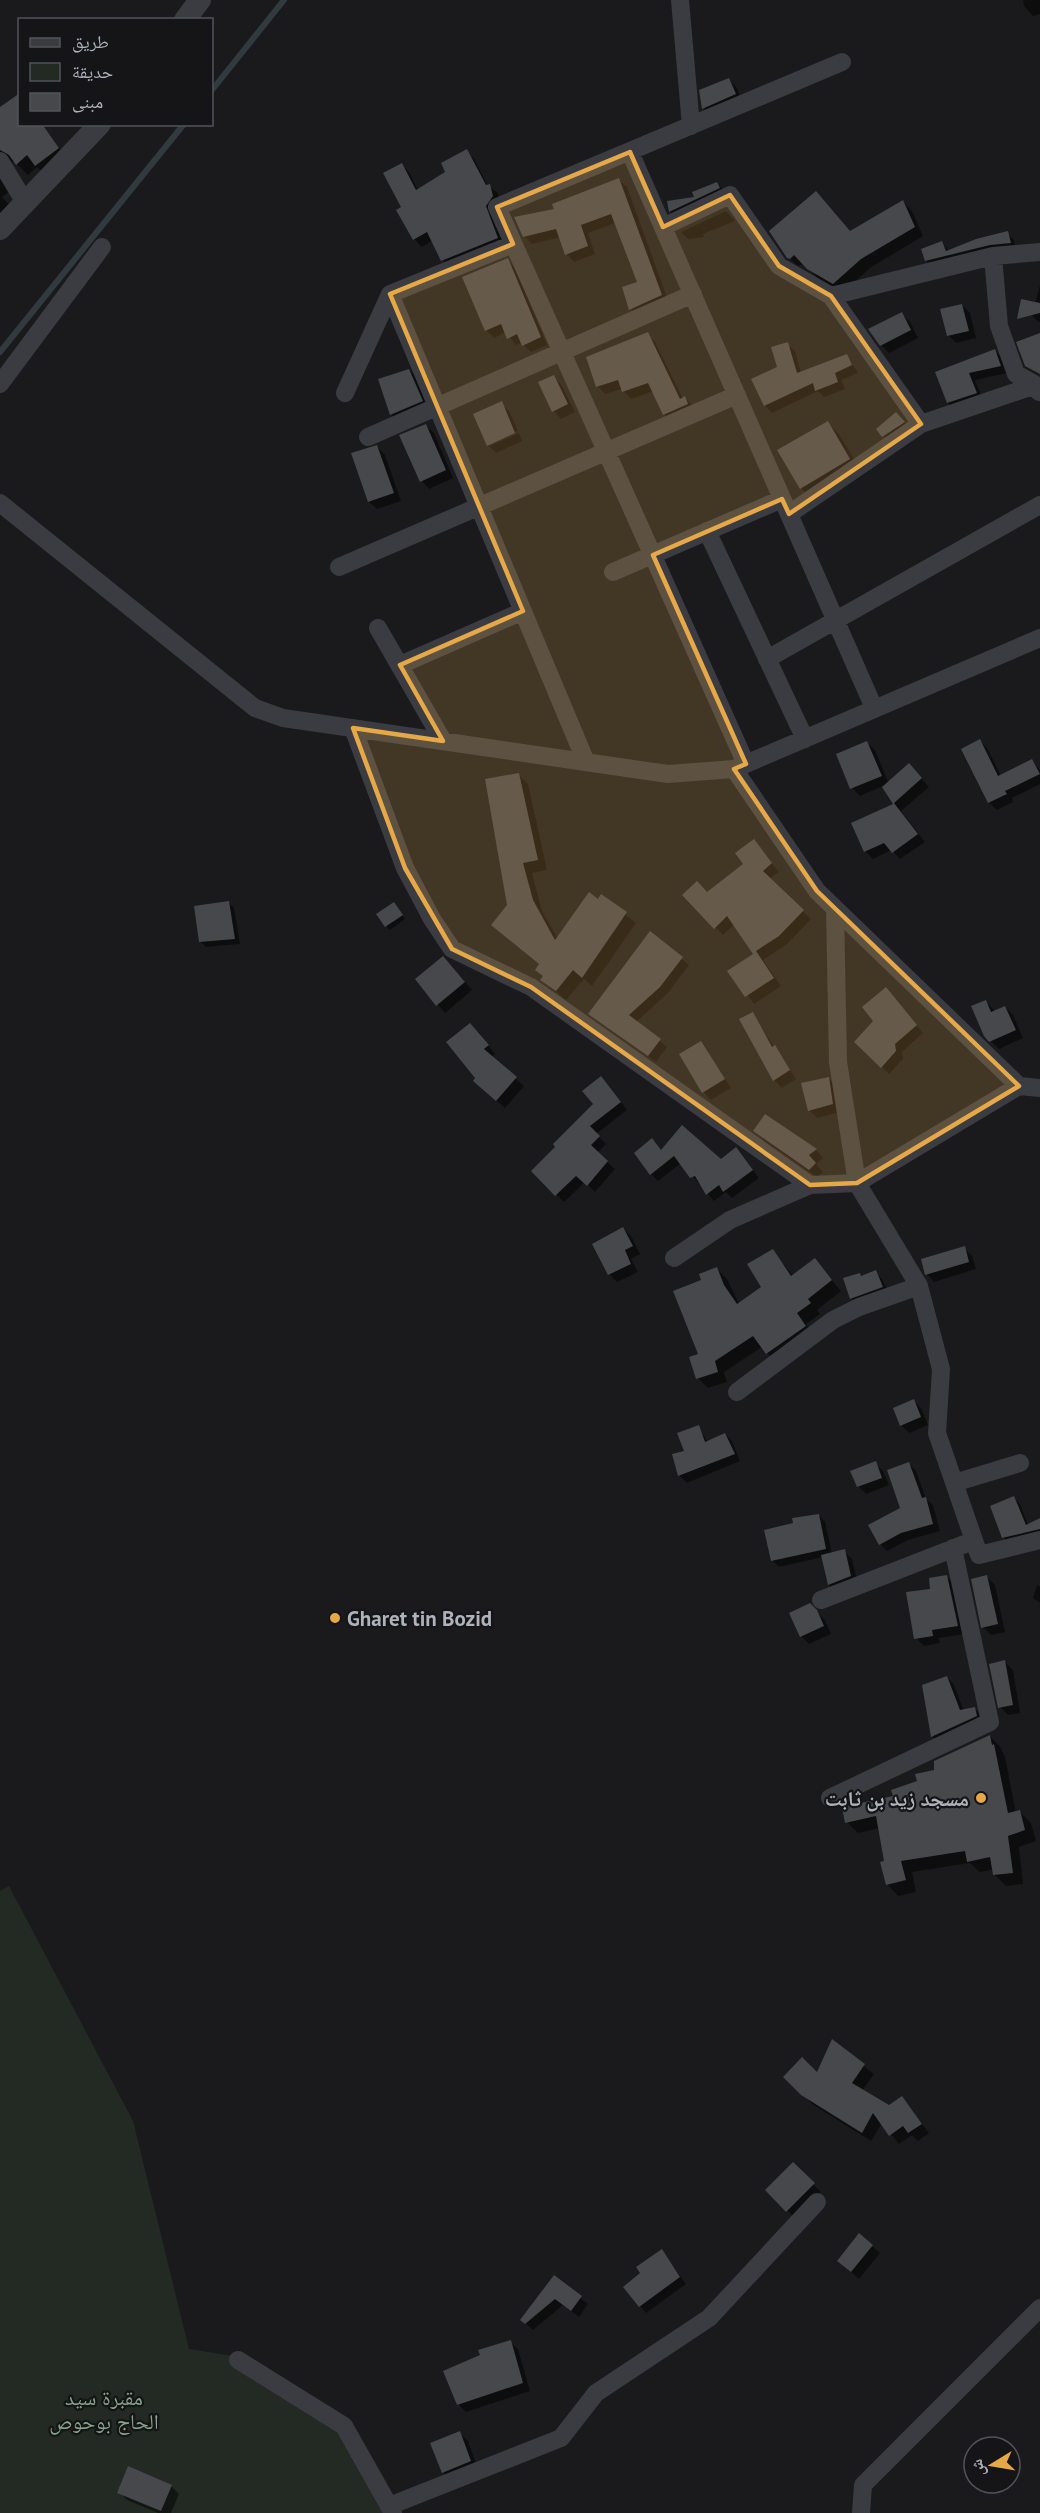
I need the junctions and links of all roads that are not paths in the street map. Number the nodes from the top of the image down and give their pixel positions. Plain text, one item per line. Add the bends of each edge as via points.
1 (200, 0) edge
2 (680, 0) edge
3 (186, 18) edge
4 (842, 62) dead end
5 (98, 126) edge
6 (691, 126) junction
7 (630, 152) junction
8 (0, 161) edge
9 (26, 204) junction
10 (663, 227) junction
11 (0, 230) edge
12 (513, 244) junction
13 (102, 247) dead end
14 (1040, 252) edge
15 (993, 256) junction
16 (390, 294) junction
17 (693, 294) junction
18 (831, 296) junction
19 (562, 352) junction
20 (1039, 383) edge
21 (0, 384) edge
22 (345, 393) dead end
23 (737, 395) junction
24 (437, 407) junction
25 (921, 424) junction
26 (368, 437) dead end
27 (607, 452) junction
28 (0, 503) edge
29 (786, 506) junction
30 (1040, 506) edge
31 (479, 507) junction
32 (707, 531) junction
33 (653, 555) junction
34 (339, 567) dead end
35 (613, 572) dead end
36 (523, 611) junction
37 (836, 620) junction
38 (378, 628) dead end
39 (1040, 638) edge
40 (767, 659) junction
41 (400, 665) junction
42 (874, 708) junction
43 (353, 728) junction
44 (805, 739) junction
45 (443, 741) junction
46 (586, 762) junction
47 (740, 767) junction
48 (835, 909) junction
49 (1020, 1086) junction
50 (1040, 1088) edge
51 (857, 1183) junction
52 (810, 1185) junction
53 (674, 1258) dead end
54 (919, 1286) junction
55 (737, 1392) dead end
56 (1020, 1463) dead end
57 (954, 1483) junction
58 (974, 1540) junction
59 (1040, 1540) edge
60 (953, 1548) junction
61 (821, 1600) dead end
62 (830, 1798) dead end
63 (818, 2202) dead end
64 (1040, 2308) edge
65 (238, 2360) dead end
66 (391, 2510) edge
67 (861, 2513) edge

1 - 3 street
2 - 6 street
4 - 6 street
5 - 9 street
6 - 7 street
7 - 10 street
7 - 12 street via 497,207
8 - 9 street
9 - 11 street
10 - 17 street
10 - 18 street via 730,195 779,266
12 - 16 street
12 - 19 street
13 - 21 street
14 - 15 street
15 - 18 street
15 - 20 street via 999,326 1016,374
16 - 22 street
16 - 24 street
17 - 19 street
17 - 23 street
18 - 25 street
19 - 24 street
19 - 27 street
20 - 25 street
23 - 27 street
23 - 29 street
24 - 26 street
24 - 31 street
25 - 29 street
27 - 31 street
27 - 33 street
28 - 43 street via 255,708 283,718
29 - 32 street
29 - 37 street
30 - 37 street
31 - 34 street
31 - 36 street
32 - 33 street
32 - 40 street
33 - 35 street
33 - 47 street
36 - 41 street
36 - 46 street
37 - 40 street
37 - 42 street
38 - 41 street
39 - 42 street
40 - 44 street
41 - 45 street
42 - 44 street
43 - 45 street
43 - 52 street via 405,868 452,949 531,987
44 - 47 street
45 - 46 street
46 - 47 street via 668,774
47 - 48 street via 817,891
48 - 49 street
48 - 51 street via 838,1062
49 - 50 street
49 - 51 street
51 - 52 street
51 - 54 street
52 - 53 street via 730,1220
54 - 55 street via 833,1320
54 - 57 street via 941,1369 937,1433
56 - 57 street
57 - 58 street
58 - 59 street via 979,1555
58 - 60 street
60 - 61 street
60 - 62 street via 990,1722
63 - 66 street via 709,2318 596,2393 561,2438
64 - 67 street via 863,2485
65 - 66 street via 344,2426

